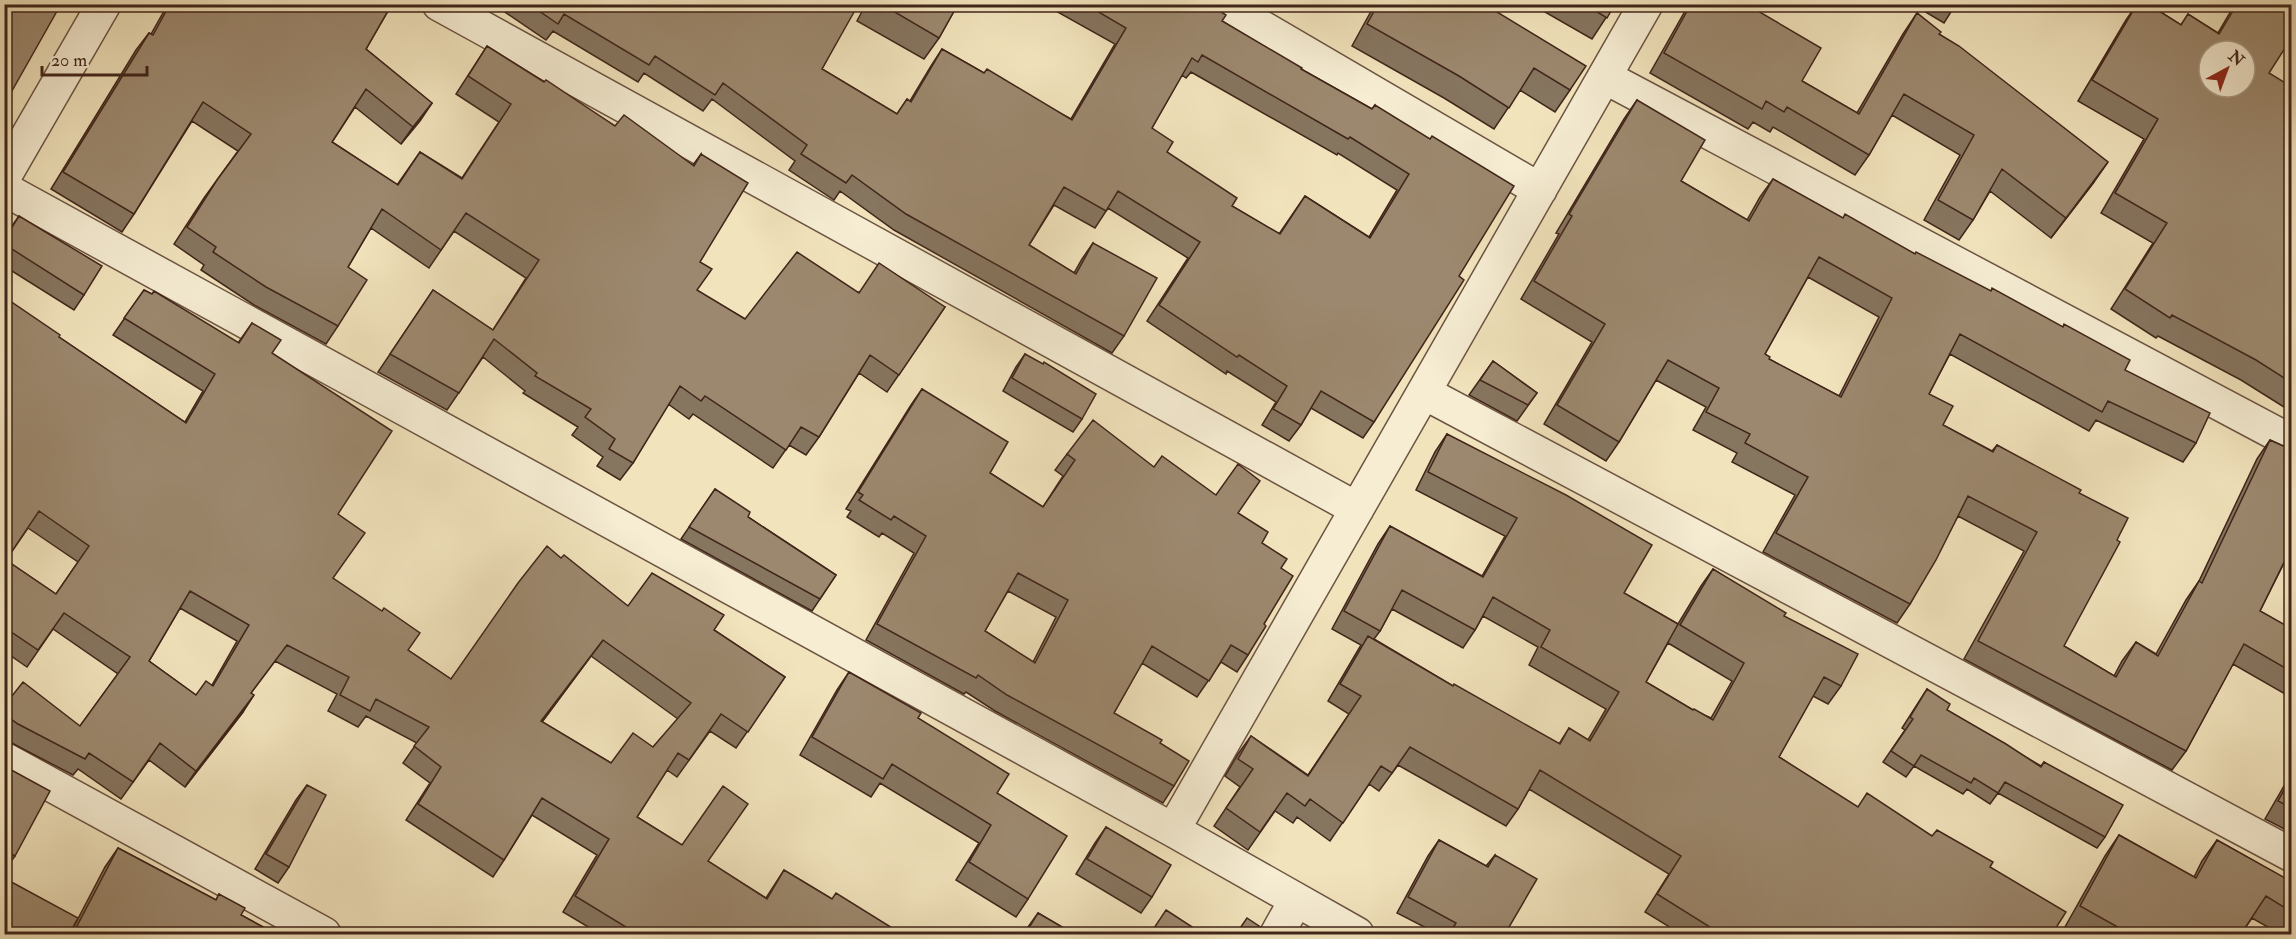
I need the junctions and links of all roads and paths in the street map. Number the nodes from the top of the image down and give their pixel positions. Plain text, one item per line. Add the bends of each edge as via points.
1 (104, 4) edge
2 (439, 4) edge
3 (1222, 4) edge
4 (1646, 4) edge
5 (1605, 77) junction
6 (4, 177) edge
7 (4, 189) edge
8 (1540, 190) junction
9 (1425, 393) junction
10 (2292, 442) edge
11 (1358, 509) junction
12 (4, 759) edge
13 (1173, 830) junction
14 (2292, 855) edge
15 (1296, 900) junction
16 (324, 934) edge
17 (1277, 934) edge
18 (1357, 934) edge

1 - 6 street
2 - 11 street
3 - 8 street
4 - 5 street
5 - 8 street
5 - 10 street
7 - 13 street
8 - 9 street
9 - 11 street
9 - 14 street
11 - 13 street
12 - 16 street
13 - 15 street
15 - 17 street
15 - 18 street

